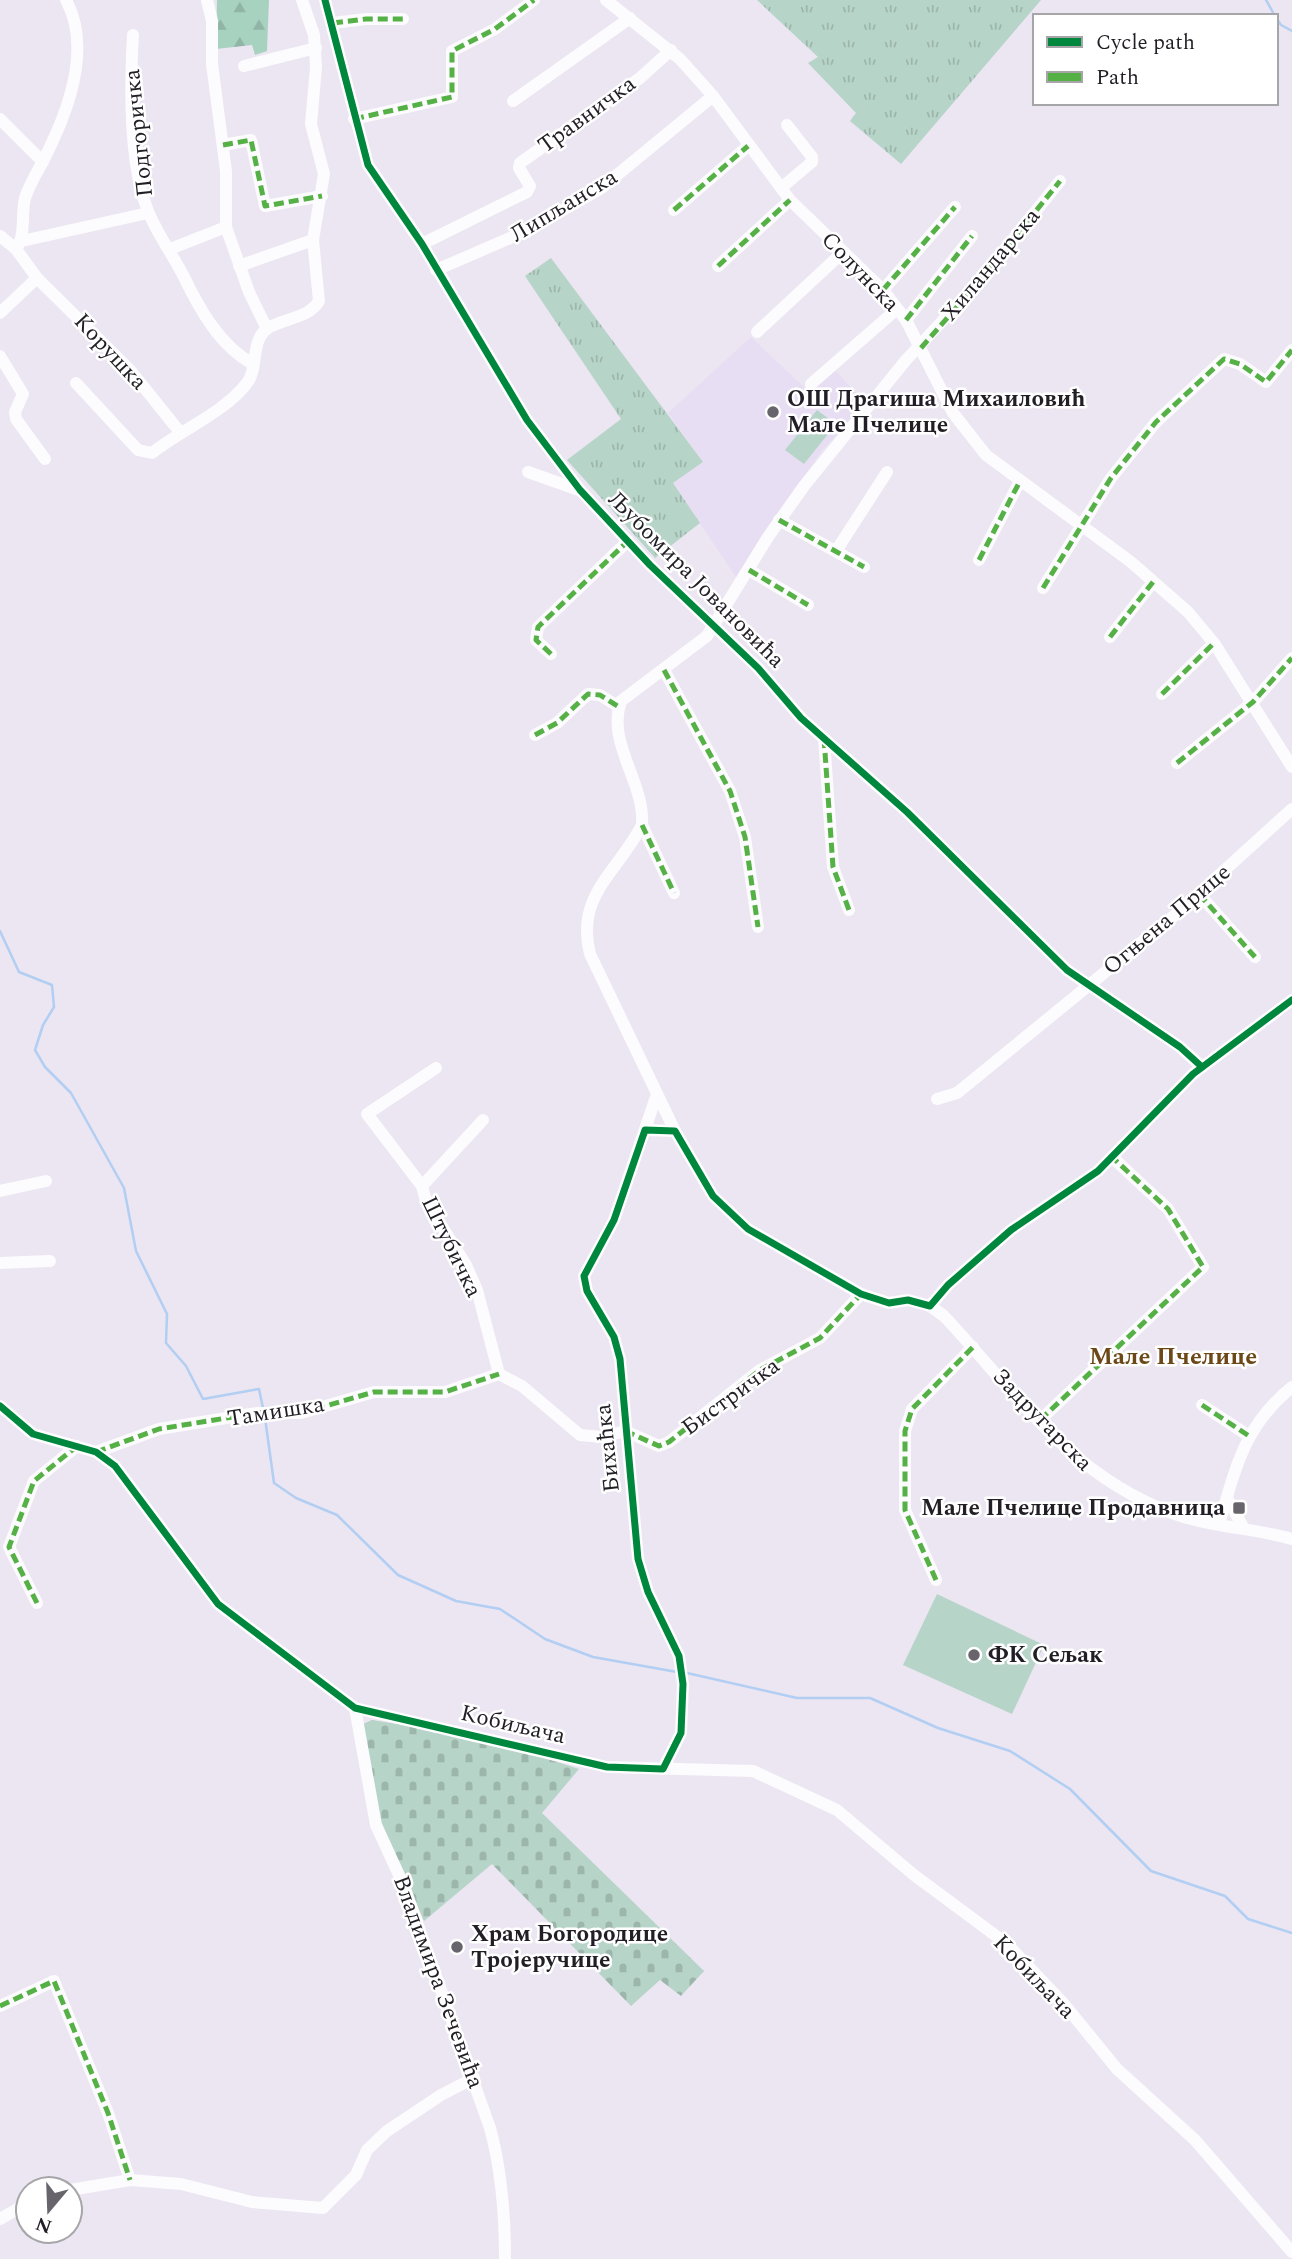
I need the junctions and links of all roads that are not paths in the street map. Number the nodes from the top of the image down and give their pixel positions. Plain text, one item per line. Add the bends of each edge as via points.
1 (66, 0) edge
2 (207, 0) edge
3 (302, 0) edge
4 (325, 0) edge
5 (534, 0) edge
6 (606, 0) edge
7 (630, 18) junction
8 (403, 19) dead end
9 (333, 23) junction
10 (133, 35) dead end
11 (316, 48) junction
12 (671, 50) junction
13 (244, 66) dead end
14 (713, 96) junction
15 (513, 101) dead end
16 (0, 119) edge
17 (354, 119) junction
18 (787, 125) dead end
19 (223, 145) junction
20 (748, 146) junction
21 (43, 162) junction
22 (1060, 181) dead end
23 (781, 188) junction
24 (322, 196) junction
25 (790, 200) junction
26 (955, 207) dead end
27 (674, 210) dead end
28 (148, 213) junction
29 (226, 227) junction
30 (0, 236) edge
31 (972, 236) dead end
32 (313, 240) junction
33 (422, 244) junction
34 (19, 245) junction
35 (170, 249) junction
36 (843, 252) junction
37 (239, 266) junction
38 (718, 266) dead end
39 (436, 270) junction
40 (37, 278) junction
41 (883, 290) junction
42 (897, 309) junction
43 (0, 313) edge
44 (906, 320) junction
45 (267, 329) junction
46 (757, 332) dead end
47 (921, 348) junction
48 (1292, 350) edge
49 (0, 356) edge
50 (253, 364) junction
51 (76, 383) dead end
52 (811, 384) dead end
53 (178, 431) junction
54 (45, 459) dead end
55 (558, 460) junction
56 (528, 472) dead end
57 (887, 472) dead end
58 (550, 480) junction
59 (1020, 481) junction
60 (579, 490) junction
61 (779, 520) junction
62 (1081, 525) junction
63 (628, 541) junction
64 (835, 551) junction
65 (979, 560) dead end
66 (864, 567) dead end
67 (749, 570) junction
68 (1153, 582) junction
69 (1043, 588) dead end
70 (808, 605) dead end
71 (715, 626) junction
72 (1110, 637) dead end
73 (1214, 643) junction
74 (551, 654) dead end
75 (1292, 658) edge
76 (664, 670) junction
77 (1162, 694) dead end
78 (1253, 702) junction
79 (619, 706) junction
80 (535, 735) dead end
81 (824, 738) junction
82 (1177, 763) dead end
83 (1292, 767) edge
84 (1292, 809) edge
85 (642, 825) junction
86 (674, 893) dead end
87 (1199, 894) junction
88 (849, 910) dead end
89 (758, 927) dead end
90 (1255, 957) dead end
91 (1088, 985) junction
92 (1292, 1000) edge
93 (1202, 1067) junction
94 (436, 1068) dead end
95 (657, 1094) junction
96 (937, 1099) dead end
97 (483, 1120) dead end
98 (645, 1130) junction
99 (674, 1131) junction
100 (1112, 1157) junction
101 (46, 1181) dead end
102 (422, 1186) junction
103 (0, 1191) edge
104 (50, 1261) dead end
105 (0, 1263) edge
106 (861, 1293) junction
107 (930, 1306) junction
108 (973, 1347) junction
109 (499, 1374) junction
110 (1292, 1387) edge
111 (1202, 1405) dead end
112 (0, 1406) edge
113 (1040, 1420) junction
114 (625, 1431) junction
115 (1249, 1436) junction
116 (77, 1446) junction
117 (96, 1452) junction
118 (1227, 1498) junction
119 (1219, 1524) junction
120 (1243, 1527) junction
121 (1292, 1539) edge
122 (936, 1580) dead end
123 (37, 1603) dead end
124 (355, 1708) junction
125 (663, 1769) junction
126 (0, 2006) edge
127 (474, 2078) junction
128 (130, 2180) junction
129 (84, 2188) edge
130 (1292, 2252) edge
131 (505, 2259) edge

1 - 21 street via 76,32 74,82
2 - 19 street
3 - 11 street
4 - 9 street, Љубомира Јовановића
5 - 17 street via 495,29 452,51 452,97
6 - 7 street, Солунска
7 - 12 street, Солунска
7 - 15 street
8 - 9 street
9 - 17 street, Љубомира Јовановића
10 - 28 street, Подгоричка via 130,88
11 - 13 street
11 - 24 street via 311,124 323,166
12 - 14 street, Солунска
12 - 33 street, Травничка via 640,78 520,163 530,186 527,192
14 - 20 street, Солунска
14 - 39 street, Липљанска via 600,189 524,232
16 - 21 street
17 - 33 street, Љубомира Јовановића via 368,165
18 - 23 street via 812,162
19 - 24 street via 251,140 265,206
19 - 29 street
20 - 23 street, Солунска
20 - 27 street
21 - 34 street via 26,196
22 - 47 street, Хиландарска
23 - 25 street, Солунска
24 - 32 street
25 - 36 street, Солунска
25 - 38 street
26 - 41 street
28 - 34 street
28 - 35 street, Подгоричка
29 - 35 street
29 - 37 street
30 - 34 street, Корушка
31 - 44 street
32 - 37 street
32 - 45 street via 319,301 311,310
33 - 39 street, Љубомира Јовановића
34 - 40 street, Корушка
35 - 50 street, Подгоричка via 198,306 234,352
36 - 41 street, Солунска
36 - 46 street
37 - 45 street
39 - 55 street, Љубомира Јовановића via 527,419
40 - 43 street
40 - 53 street, Корушка via 130,370
41 - 42 street, Солунска
42 - 44 street, Солунска
42 - 52 street
44 - 47 street, Солунска
45 - 50 street
47 - 59 street, Солунска via 961,426 986,455
47 - 61 street, Хиландарска via 906,359
48 - 62 street via 1266,382 1224,359 1156,422
49 - 54 street via 23,394 16,419
50 - 53 street via 250,379 242,388 208,417
51 - 53 street via 138,450 152,453
55 - 58 street
55 - 60 street, Љубомира Јовановића
56 - 58 street
57 - 64 street
58 - 60 street
59 - 62 street, Солунска
59 - 65 street
60 - 63 street, Љубомира Јовановића
61 - 64 street
61 - 67 street, Хиландарска
62 - 68 street, Солунска
62 - 69 street
63 - 71 street, Љубомира Јовановића
63 - 74 street via 538,627 536,640
64 - 66 street
67 - 70 street
67 - 71 street, Хиландарска
68 - 72 street
68 - 73 street, Солунска via 1188,612
71 - 76 street, Хиландарска via 702,642
71 - 81 street, Љубомира Јовановића
73 - 77 street
73 - 78 street, Солунска
75 - 78 street
76 - 79 street, Хиландарска via 626,694
76 - 89 street via 730,791 746,837
78 - 82 street
78 - 83 street, Солунска
79 - 80 street via 588,694 557,723
79 - 85 street via 616,729 633,774
81 - 88 street via 833,867
81 - 91 street, Љубомира Јовановића
84 - 87 street, Огњена Прице
85 - 86 street
85 - 95 street via 593,898 585,936
87 - 90 street
87 - 91 street, Огњена Прице
91 - 93 street, Љубомира Јовановића
91 - 96 street, Огњена Прице via 957,1093
92 - 93 street
93 - 100 street
94 - 102 street, Штубичка via 367,1114
95 - 98 street, Бихаћка
95 - 99 street
97 - 102 street
98 - 99 street
98 - 114 street, Бихаћка via 614,1220 584,1276 620,1359
99 - 106 street via 713,1196 748,1229
100 - 107 street via 1078,1186 1011,1230
100 - 113 street via 1168,1209 1203,1267
101 - 103 street
102 - 109 street, Штубичка via 477,1290
104 - 105 street
106 - 107 street via 889,1303 908,1300
106 - 114 street, Бистричка via 820,1338 760,1370 669,1442 659,1446
107 - 108 street, Задругарска
108 - 113 street, Задругарска
108 - 122 street via 912,1409 905,1431 905,1510
109 - 114 street via 522,1386 580,1435 603,1437
109 - 117 street, Тамишка via 446,1392 374,1392 301,1413 257,1413 159,1429
110 - 115 street via 1269,1406
111 - 115 street
112 - 116 street via 33,1434
113 - 119 street, Задругарска via 1093,1473 1129,1495 1174,1514
114 - 125 street, Бихаћка via 638,1559 648,1592 676,1646 682,1673 681,1732
115 - 118 street
116 - 117 street
116 - 123 street via 34,1482 9,1548
117 - 124 street via 124,1475 218,1604
118 - 119 street
118 - 120 street
119 - 120 street, Задругарска
120 - 121 street, Задругарска
124 - 125 street, Кобиљача via 607,1767
124 - 127 street, Владимира Зечевића via 376,1825 404,1886
125 - 130 street, Кобиљача via 753,1771 837,1810 1007,1944 1117,2069 1195,2140
126 - 128 street via 54,1981
127 - 128 street via 387,2131 367,2150 356,2175 323,2208 253,2202 181,2184
127 - 131 street, Владимира Зечевића via 500,2164
128 - 129 street

